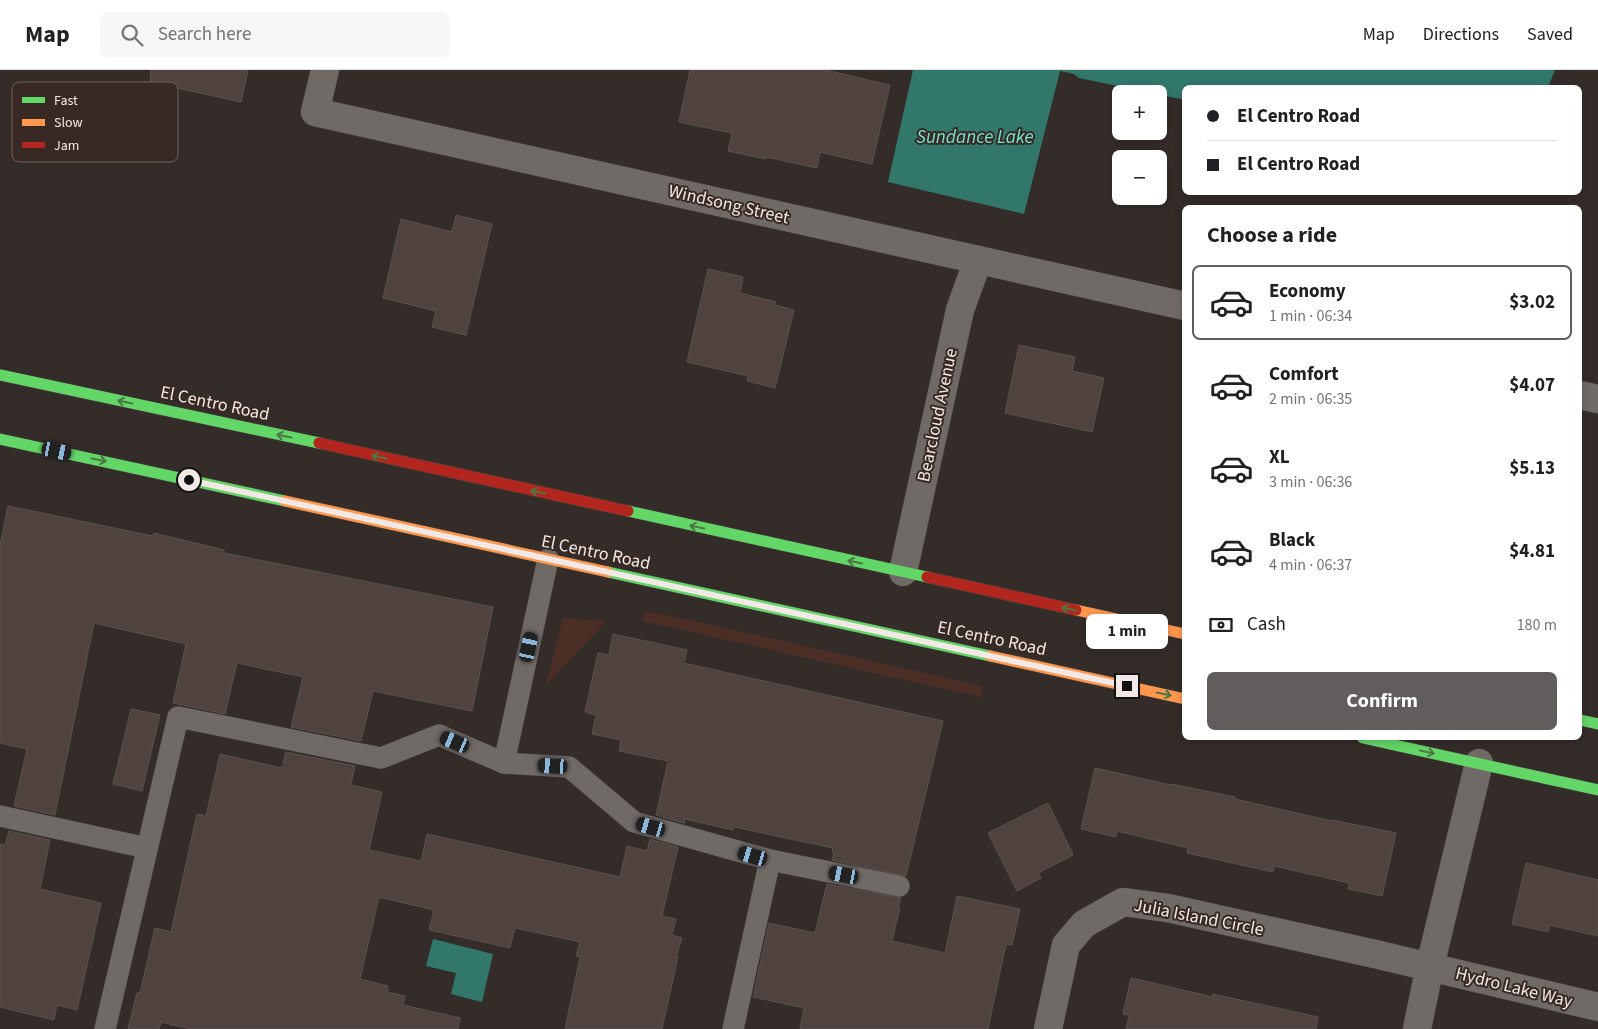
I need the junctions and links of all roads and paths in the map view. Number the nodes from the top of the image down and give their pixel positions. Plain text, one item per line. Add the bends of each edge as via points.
1 (325, 70) edge
2 (978, 260) junction
3 (1182, 305) edge
4 (0, 375) edge
5 (1582, 395) edge
6 (1598, 399) edge
7 (0, 439) edge
8 (548, 559) junction
9 (903, 572) junction
10 (1182, 633) edge
11 (1182, 698) edge
12 (1582, 720) edge
13 (1598, 724) edge
14 (1371, 740) edge
15 (504, 763) junction
16 (1479, 763) junction
17 (1598, 790) edge
18 (0, 816) edge
19 (147, 848) junction
20 (770, 860) junction
21 (899, 886) dead end
22 (1430, 966) junction
23 (1598, 1007) edge
24 (105, 1029) edge
25 (733, 1029) edge
26 (1048, 1029) edge
27 (1417, 1029) edge

1 - 2 street, Windsong Street via 315,112
2 - 3 street, Windsong Street
2 - 9 street, Bearcloud Avenue via 960,310
9 -> 4 main road, El Centro Road
5 - 6 street
7 -> 8 main road, El Centro Road
8 -> 11 main road, El Centro Road
8 - 15 lane
10 -> 9 main road, El Centro Road
12 - 13 main road
14 -> 16 main road
15 - 19 lane via 439,735 381,758 178,717
15 - 20 lane via 569,767 634,822
16 - 17 main road
16 - 22 street
18 - 19 lane
19 - 24 lane
20 - 21 lane
20 - 25 lane
22 - 23 street, Hydro Lake Way
22 - 26 street, Julia Island Circle via 1168,908 1123,902 1084,924 1066,945
22 - 27 street

